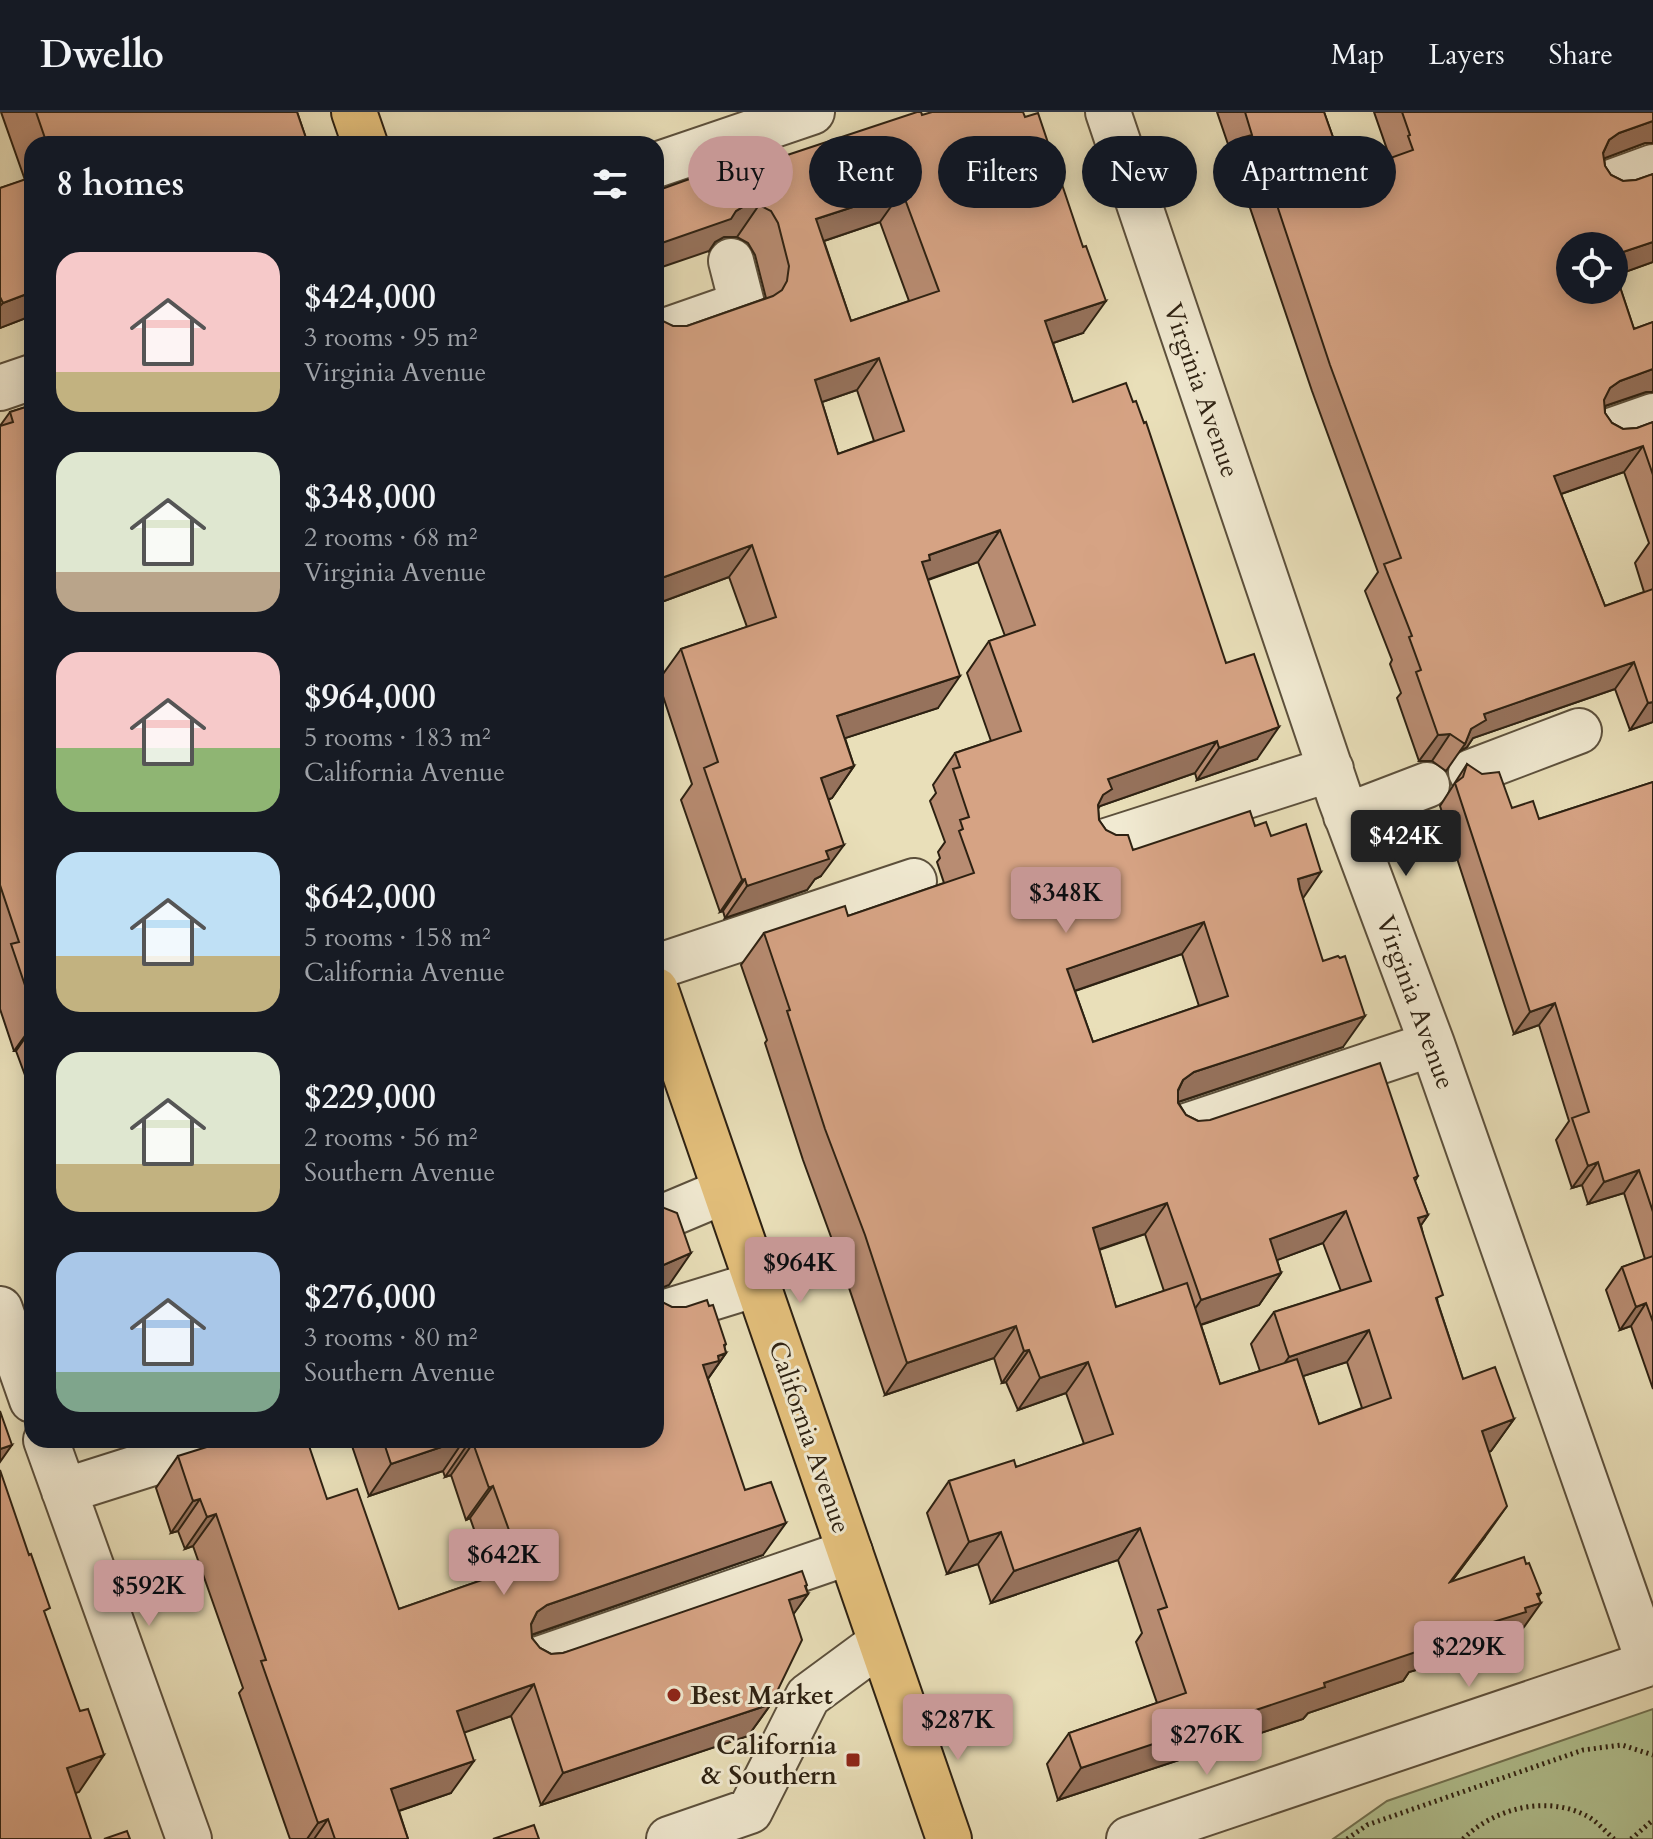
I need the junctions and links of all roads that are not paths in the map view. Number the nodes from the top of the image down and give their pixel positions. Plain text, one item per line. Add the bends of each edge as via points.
1 (354, 112) edge
2 (812, 112) edge
3 (1108, 112) edge
4 (362, 136) edge
5 (664, 162) edge
6 (1653, 167) edge
7 (1609, 183) edge
8 (731, 261) edge
9 (664, 331) edge
10 (24, 380) edge
11 (0, 388) edge
12 (1653, 416) edge
13 (1610, 431) edge
14 (1579, 731) dead end
15 (1471, 772) edge
16 (1427, 785) dead end
17 (1339, 794) junction
18 (1111, 855) edge
19 (914, 881) dead end
20 (664, 964) edge
21 (664, 1013) edge
22 (1432, 1044) junction
23 (1180, 1128) edge
24 (725, 1191) junction
25 (664, 1217) edge
26 (757, 1284) junction
27 (0, 1309) edge
28 (664, 1313) edge
29 (24, 1377) edge
30 (49, 1448) edge
31 (200, 1448) edge
32 (64, 1491) junction
33 (850, 1552) junction
34 (880, 1643) junction
35 (533, 1661) edge
36 (1651, 1663) edge
37 (189, 1839) edge
38 (669, 1839) edge
39 (949, 1839) edge
40 (1129, 1839) edge

1 - 4 main road
2 - 5 street
3 - 17 street, Virginia Avenue
6 - 7 street
8 - 9 street via 742,304
10 - 11 street
12 - 13 street
14 - 15 street
16 - 17 street
17 - 18 street
17 - 22 street, Virginia Avenue
19 - 20 street
21 - 24 main road, California Avenue
22 - 23 street
22 - 36 street, Virginia Avenue
24 - 25 street
24 - 26 main road, California Avenue
26 - 28 street
26 - 33 main road, California Avenue
27 - 29 street
30 - 32 street
31 - 32 street
32 - 37 street
33 - 34 main road, California Avenue
33 - 35 street
34 - 38 street via 808,1696 750,1811
34 - 39 main road, California Avenue
36 - 40 street

